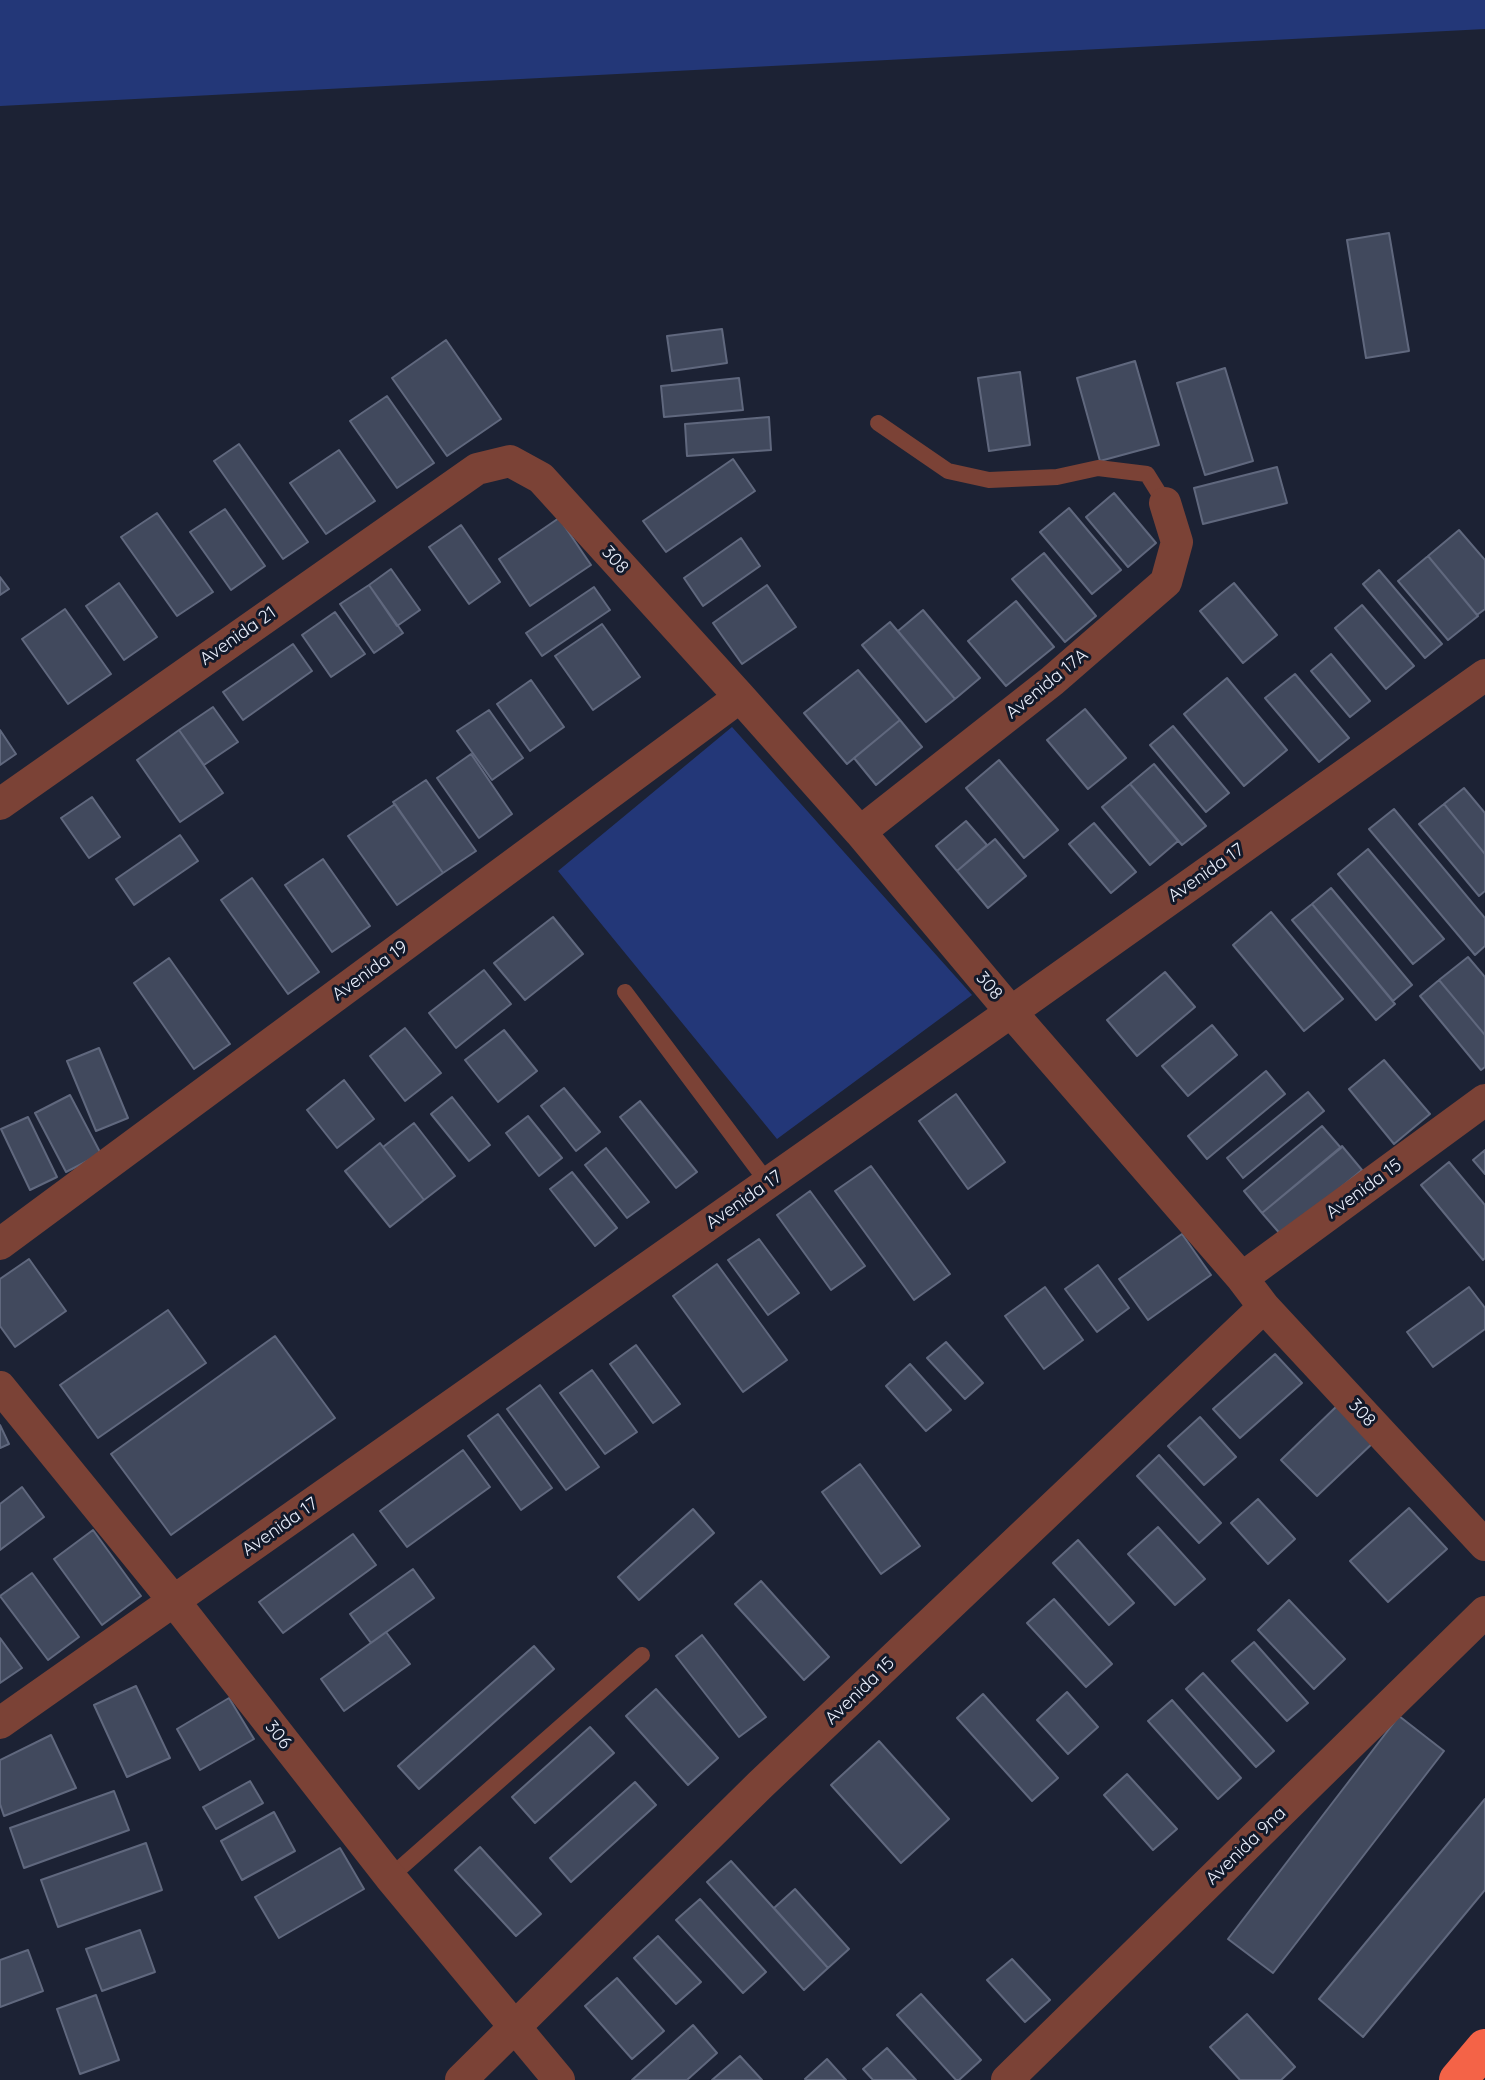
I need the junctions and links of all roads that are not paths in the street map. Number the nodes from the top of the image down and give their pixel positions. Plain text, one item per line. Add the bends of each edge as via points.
1 (878, 423) dead end
2 (477, 469) joint
3 (1165, 503) joint
4 (1485, 675) edge
5 (740, 697) junction
6 (0, 804) edge
7 (860, 832) junction
8 (625, 992) dead end
9 (1011, 1012) junction
10 (1485, 1100) edge
11 (768, 1183) junction
12 (0, 1244) edge
13 (1242, 1278) junction
14 (1264, 1307) junction
15 (0, 1387) edge
16 (1485, 1545) edge
17 (174, 1601) junction
18 (1485, 1612) edge
19 (642, 1655) dead end
20 (0, 1723) edge
21 (390, 1877) junction
22 (516, 2028) junction
23 (1485, 2048) edge
24 (461, 2080) edge
25 (559, 2080) edge
26 (1007, 2080) edge
27 (1458, 2080) edge

1 - 3 lane via 948,471 989,480 1057,477 1098,468 1147,474
2 - 5 street, 308 via 510,461 541,478
2 - 6 street, Avenida 21
3 - 7 street, Avenida 17A via 1177,541 1166,582 1052,681
4 - 9 street, Avenida 17
5 - 7 street, 308
5 - 12 street, Avenida 19
7 - 9 street, 308
8 - 11 lane
9 - 11 street, Avenida 17
9 - 13 street, 308
10 - 13 street, Avenida 15
11 - 17 street, Avenida 17
13 - 14 street, 308
14 - 16 street, 308
14 - 22 street, Avenida 15 via 760,1785
15 - 17 street, 306
17 - 20 street, Avenida 17
17 - 21 street, 306
18 - 26 street, Avenida 9na
19 - 21 lane
21 - 22 street, 306
22 - 24 street, Avenida 15
22 - 25 street, 306
23 - 27 highway

